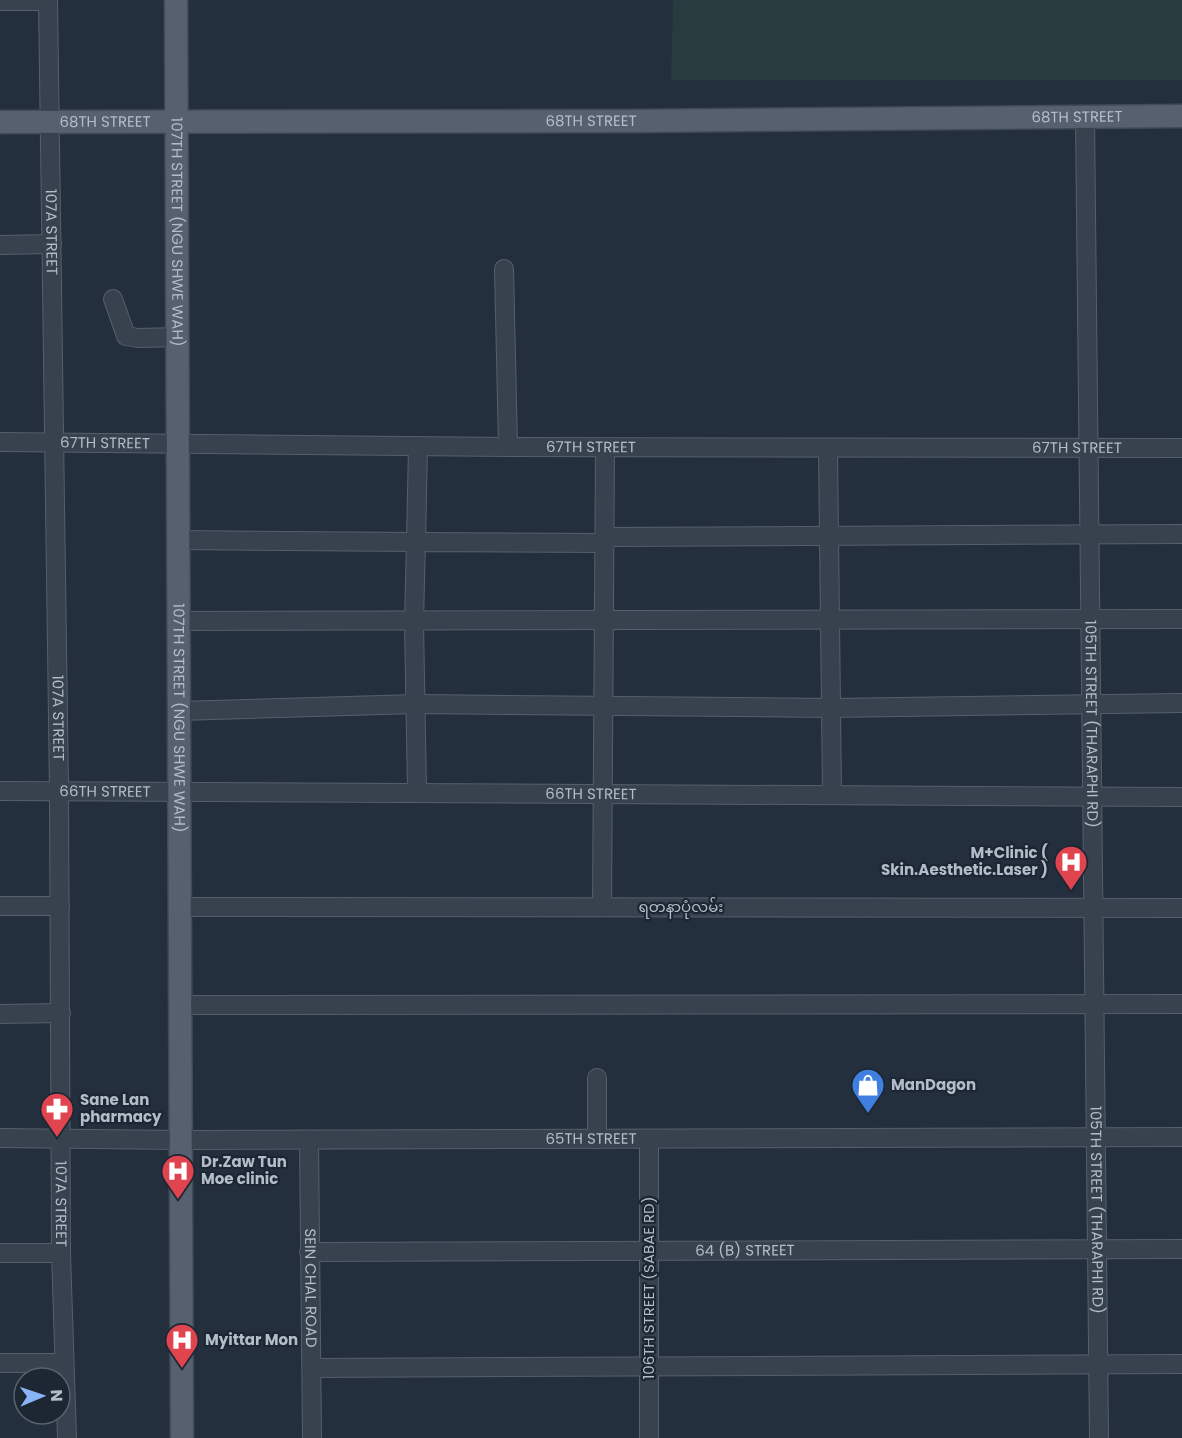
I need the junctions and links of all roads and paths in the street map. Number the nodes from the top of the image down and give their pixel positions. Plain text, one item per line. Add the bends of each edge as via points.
1 (176, 0) edge
2 (0, 1) edge
3 (48, 1) edge
4 (1182, 116) edge
5 (1085, 118) junction
6 (177, 120) junction
7 (50, 121) junction
8 (0, 122) edge
9 (52, 244) junction
10 (0, 245) edge
11 (504, 269) dead end
12 (113, 299) dead end
13 (177, 337) junction
14 (0, 442) edge
15 (54, 442) junction
16 (177, 445) junction
17 (418, 446) junction
18 (508, 447) junction
19 (605, 448) junction
20 (828, 448) junction
21 (1090, 448) junction
22 (1182, 448) edge
23 (830, 534) junction
24 (1091, 534) junction
25 (1182, 534) edge
26 (178, 540) junction
27 (604, 540) junction
28 (416, 542) junction
29 (831, 618) junction
30 (1092, 618) junction
31 (1182, 619) edge
32 (179, 621) junction
33 (604, 621) junction
34 (414, 622) junction
35 (1182, 703) edge
36 (416, 704) junction
37 (1093, 704) junction
38 (603, 707) junction
39 (831, 708) junction
40 (179, 711) junction
41 (0, 790) edge
42 (59, 791) junction
43 (179, 791) junction
44 (417, 792) junction
45 (603, 794) junction
46 (832, 795) junction
47 (1094, 797) junction
48 (1182, 797) edge
49 (0, 906) edge
50 (60, 906) junction
51 (180, 907) junction
52 (602, 907) junction
53 (1095, 908) junction
54 (1182, 908) edge
55 (1096, 1004) junction
56 (1182, 1004) edge
57 (180, 1005) junction
58 (61, 1013) junction
59 (0, 1014) edge
60 (597, 1078) dead end
61 (1097, 1137) junction
62 (1182, 1137) edge
63 (0, 1138) edge
64 (597, 1138) junction
65 (61, 1139) junction
66 (649, 1139) junction
67 (181, 1140) junction
68 (309, 1140) junction
69 (1098, 1249) junction
70 (1182, 1249) edge
71 (309, 1252) junction
72 (0, 1253) edge
73 (61, 1253) junction
74 (648, 1253) junction
75 (0, 1363) edge
76 (64, 1363) junction
77 (1182, 1364) edge
78 (1099, 1365) junction
79 (650, 1367) junction
80 (312, 1368) junction
81 (67, 1438) edge
82 (182, 1438) edge
83 (312, 1438) edge
84 (650, 1438) edge
85 (1099, 1438) edge

1 - 6 main road, 107TH STREET (NGU SHWE WAH)
2 - 3 street
3 - 7 street, 107A STREET
4 - 5 main road, 68TH STREET
5 - 6 main road, 68TH STREET
5 - 21 street, 105TH STREET (THARAPHI RD)
6 - 7 main road, 68TH STREET
6 - 13 main road, 107TH STREET (NGU SHWE WAH)
7 - 8 main road, 68TH STREET
7 - 9 street, 107A STREET
9 - 10 street
9 - 15 street, 107A STREET
11 - 18 street
12 - 13 street via 126,336
13 - 16 main road, 107TH STREET (NGU SHWE WAH)
14 - 15 street, 67TH STREET
15 - 16 street, 67TH STREET
15 - 42 street, 107A STREET
16 - 17 street, 67TH STREET
16 - 26 main road, 107TH STREET (NGU SHWE WAH)
17 - 18 street, 67TH STREET
17 - 28 street
18 - 19 street, 67TH STREET
19 - 20 street, 67TH STREET
19 - 27 street
20 - 21 street, 67TH STREET
20 - 23 street
21 - 22 street, 67TH STREET
21 - 24 street, 105TH STREET (THARAPHI RD)
23 - 24 street
23 - 27 street
23 - 29 street
24 - 25 street
24 - 30 street, 105TH STREET (THARAPHI RD)
26 - 28 street
26 - 32 main road, 107TH STREET (NGU SHWE WAH)
27 - 28 street
27 - 33 street
28 - 34 street
29 - 30 street
29 - 33 street
29 - 39 street
30 - 31 street
30 - 37 street, 105TH STREET (THARAPHI RD)
32 - 34 street
32 - 40 main road, 107TH STREET (NGU SHWE WAH)
33 - 34 street
33 - 38 street
34 - 36 street
35 - 37 street
36 - 38 street
36 - 40 street
36 - 44 street
37 - 39 street
37 - 47 street, 105TH STREET (THARAPHI RD)
38 - 39 street
38 - 45 street
39 - 46 street
40 - 43 main road, 107TH STREET (NGU SHWE WAH)
41 - 42 street, 66TH STREET
42 - 43 street, 66TH STREET
42 - 50 street, 107A STREET
43 - 44 street, 66TH STREET
43 - 51 main road, 107TH STREET (NGU SHWE WAH)
44 - 45 street, 66TH STREET
45 - 46 street, 66TH STREET
45 - 52 street
46 - 47 street, 66TH STREET
47 - 48 street, 66TH STREET
47 - 53 street, 105TH STREET (THARAPHI RD)
49 - 50 street
50 - 58 street, 107A STREET
51 - 52 street, ရတနာပုံလမ်း
51 - 57 main road, 107TH STREET (NGU SHWE WAH)
52 - 53 street, ရတနာပုံလမ်း
53 - 54 street, ရတနာပုံလမ်း
53 - 55 street, 105TH STREET (THARAPHI RD)
55 - 56 street
55 - 57 street
55 - 61 street, 105TH STREET (THARAPHI RD)
57 - 67 main road, 107TH STREET (NGU SHWE WAH)
58 - 59 street
58 - 65 street, 107A STREET
60 - 64 street
61 - 62 street, 65TH STREET
61 - 66 street, 65TH STREET
61 - 69 street, 105TH STREET (THARAPHI RD)
63 - 65 street, 65TH STREET
64 - 66 street, 65TH STREET
64 - 68 street, 65TH STREET
65 - 67 street, 65TH STREET
65 - 73 street, 107A STREET
66 - 74 street, 106TH STREET (SABAE RD)
67 - 68 street, 65TH STREET
67 - 82 main road, 107TH STREET (NGU SHWE WAH)
68 - 71 street, SEIN CHAL ROAD
69 - 70 street, 64 (B) STREET
69 - 74 street, 64 (B) STREET
69 - 78 street, 105TH STREET (THARAPHI RD)
71 - 74 street, 64 (B) STREET
71 - 80 street, SEIN CHAL ROAD
72 - 73 street
73 - 76 street, 107A STREET
74 - 79 street, 106TH STREET (SABAE RD)
75 - 76 street
76 - 81 street, 107A STREET
77 - 78 street
78 - 79 street
78 - 85 street, 105TH STREET (THARAPHI RD)
79 - 80 street
79 - 84 street, 106TH STREET (SABAE RD)
80 - 83 street, SEIN CHAL ROAD

